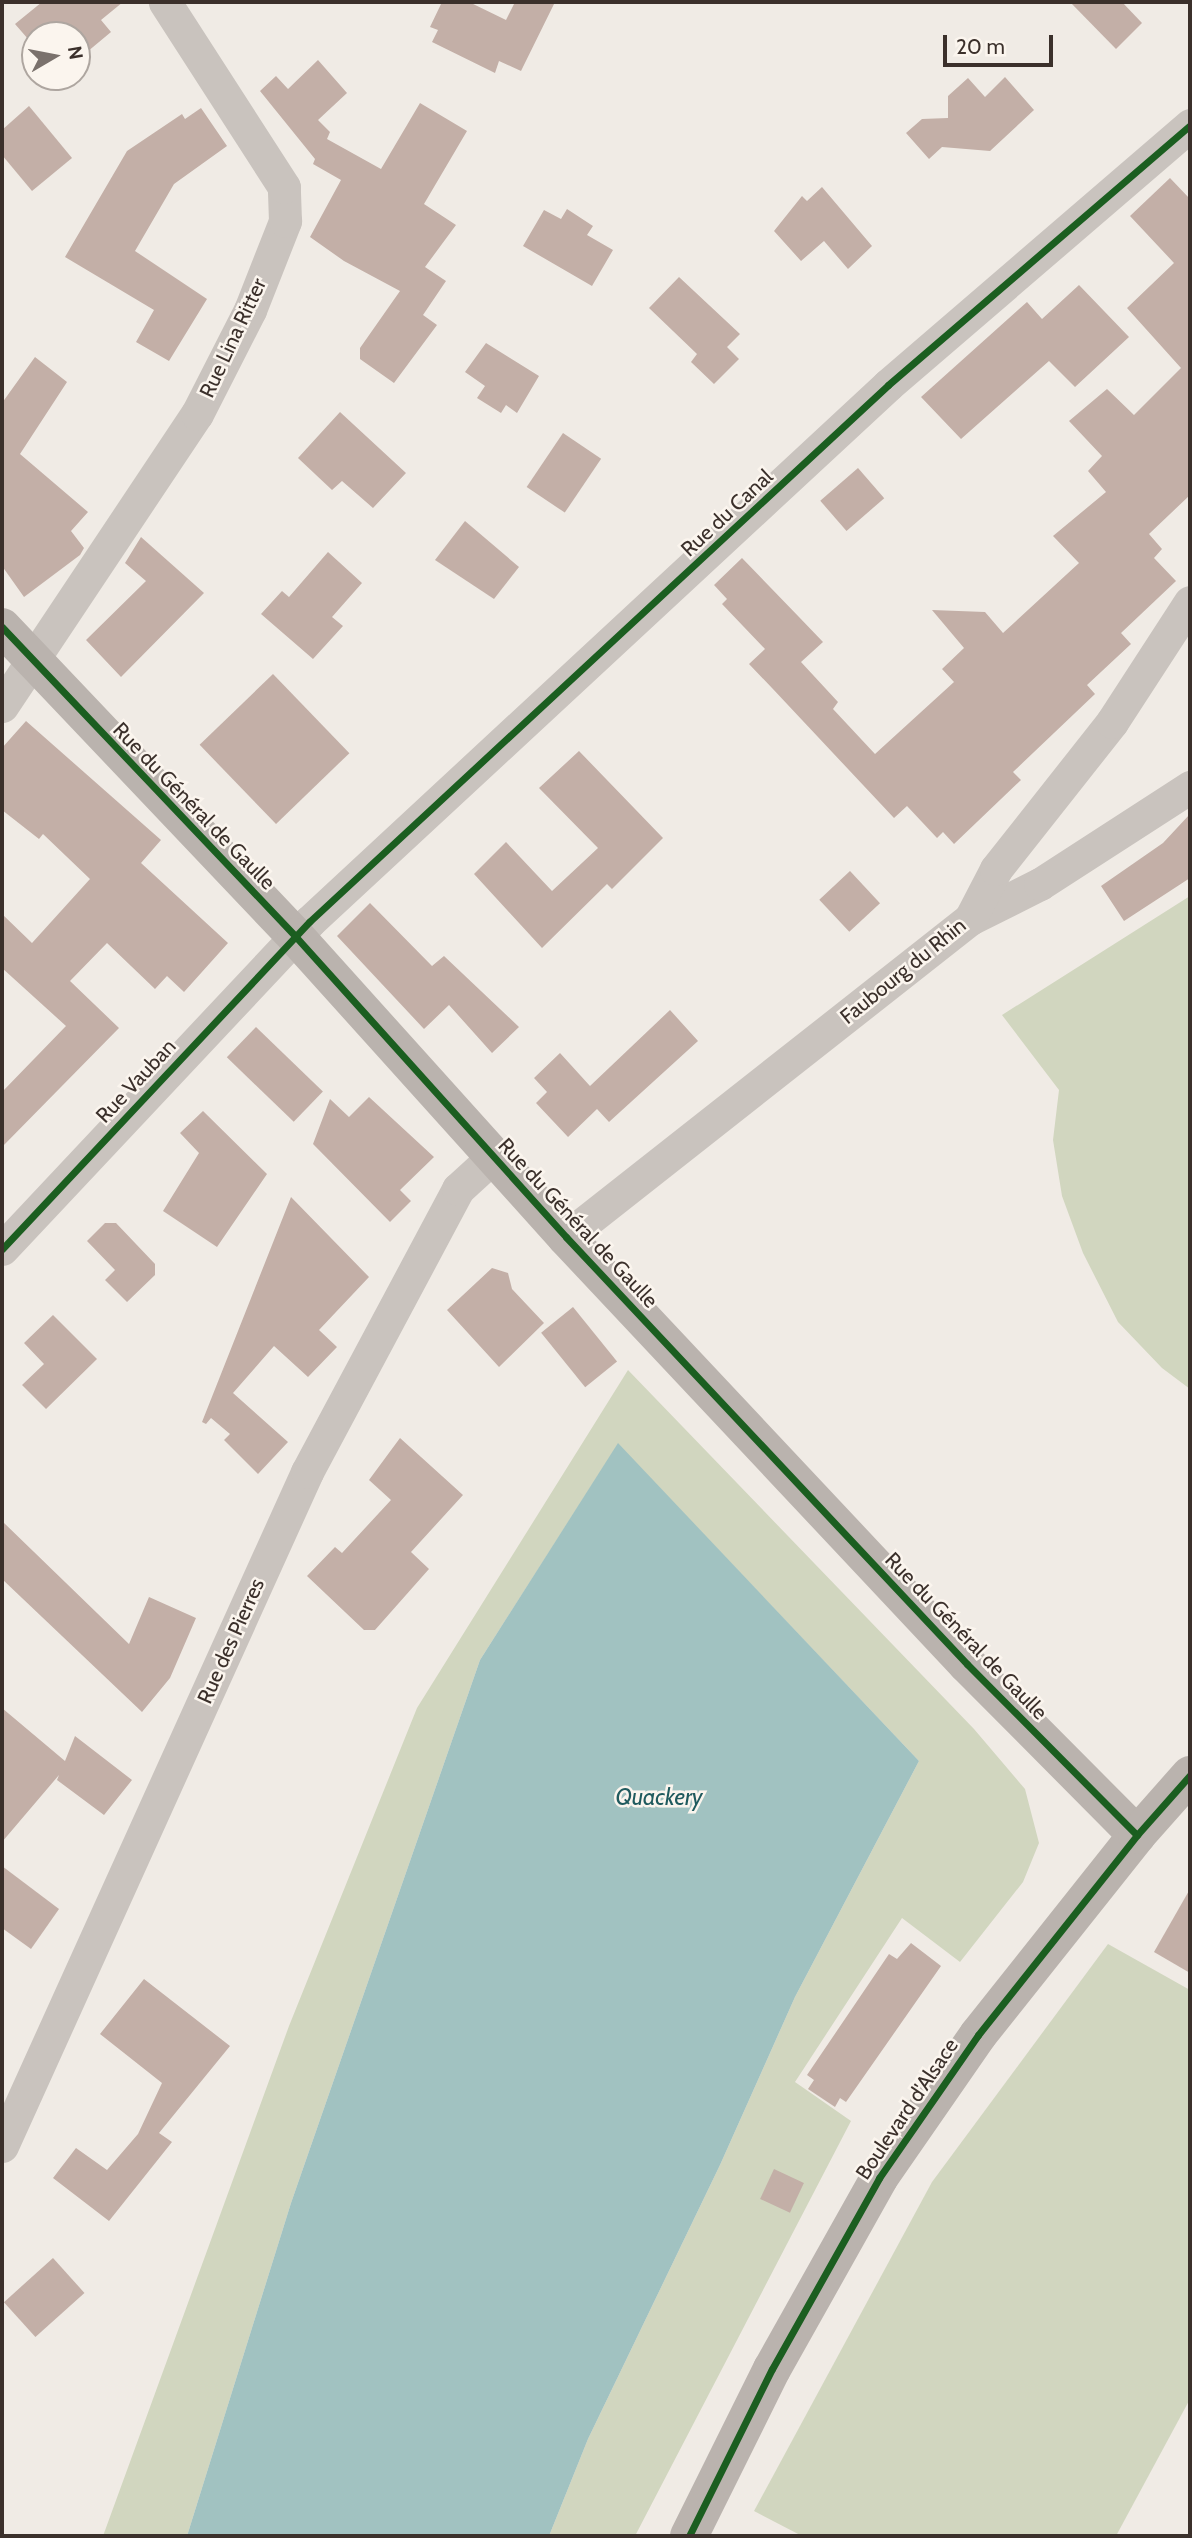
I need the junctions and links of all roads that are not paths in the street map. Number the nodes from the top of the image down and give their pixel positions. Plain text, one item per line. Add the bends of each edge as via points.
1 (165, 2) edge
2 (1190, 125) edge
3 (1190, 602) edge
4 (2, 627) edge
5 (32, 663) junction
6 (2, 706) edge
7 (1190, 787) edge
8 (970, 919) junction
9 (296, 937) junction
10 (493, 1157) junction
11 (566, 1237) junction
12 (2, 1249) edge
13 (1190, 1775) edge
14 (1137, 1835) junction
15 (2, 2146) edge
16 (689, 2536) edge

1 - 5 street, Rue Lina Ritter via 285,187 285,221 250,310 197,414
2 - 9 street, Rue du Canal via 888,385
3 - 8 street, Faubourg du Rhin via 1112,722 996,869
4 - 5 street, Rue du Général de Gaulle
5 - 6 street, Rue Lina Ritter
5 - 9 street, Rue du Général de Gaulle
7 - 8 street via 1040,884
8 - 11 street, Faubourg du Rhin
9 - 10 street, Rue du Général de Gaulle
9 - 12 street, Rue Vauban
10 - 11 street, Rue du Général de Gaulle
10 - 15 street, Rue des Pierres via 458,1189 307,1472
11 - 14 street, Rue du Général de Gaulle via 967,1664
13 - 14 street, Boulevard d'Alsace
14 - 16 street, Boulevard d'Alsace via 978,2035 879,2178 772,2369

